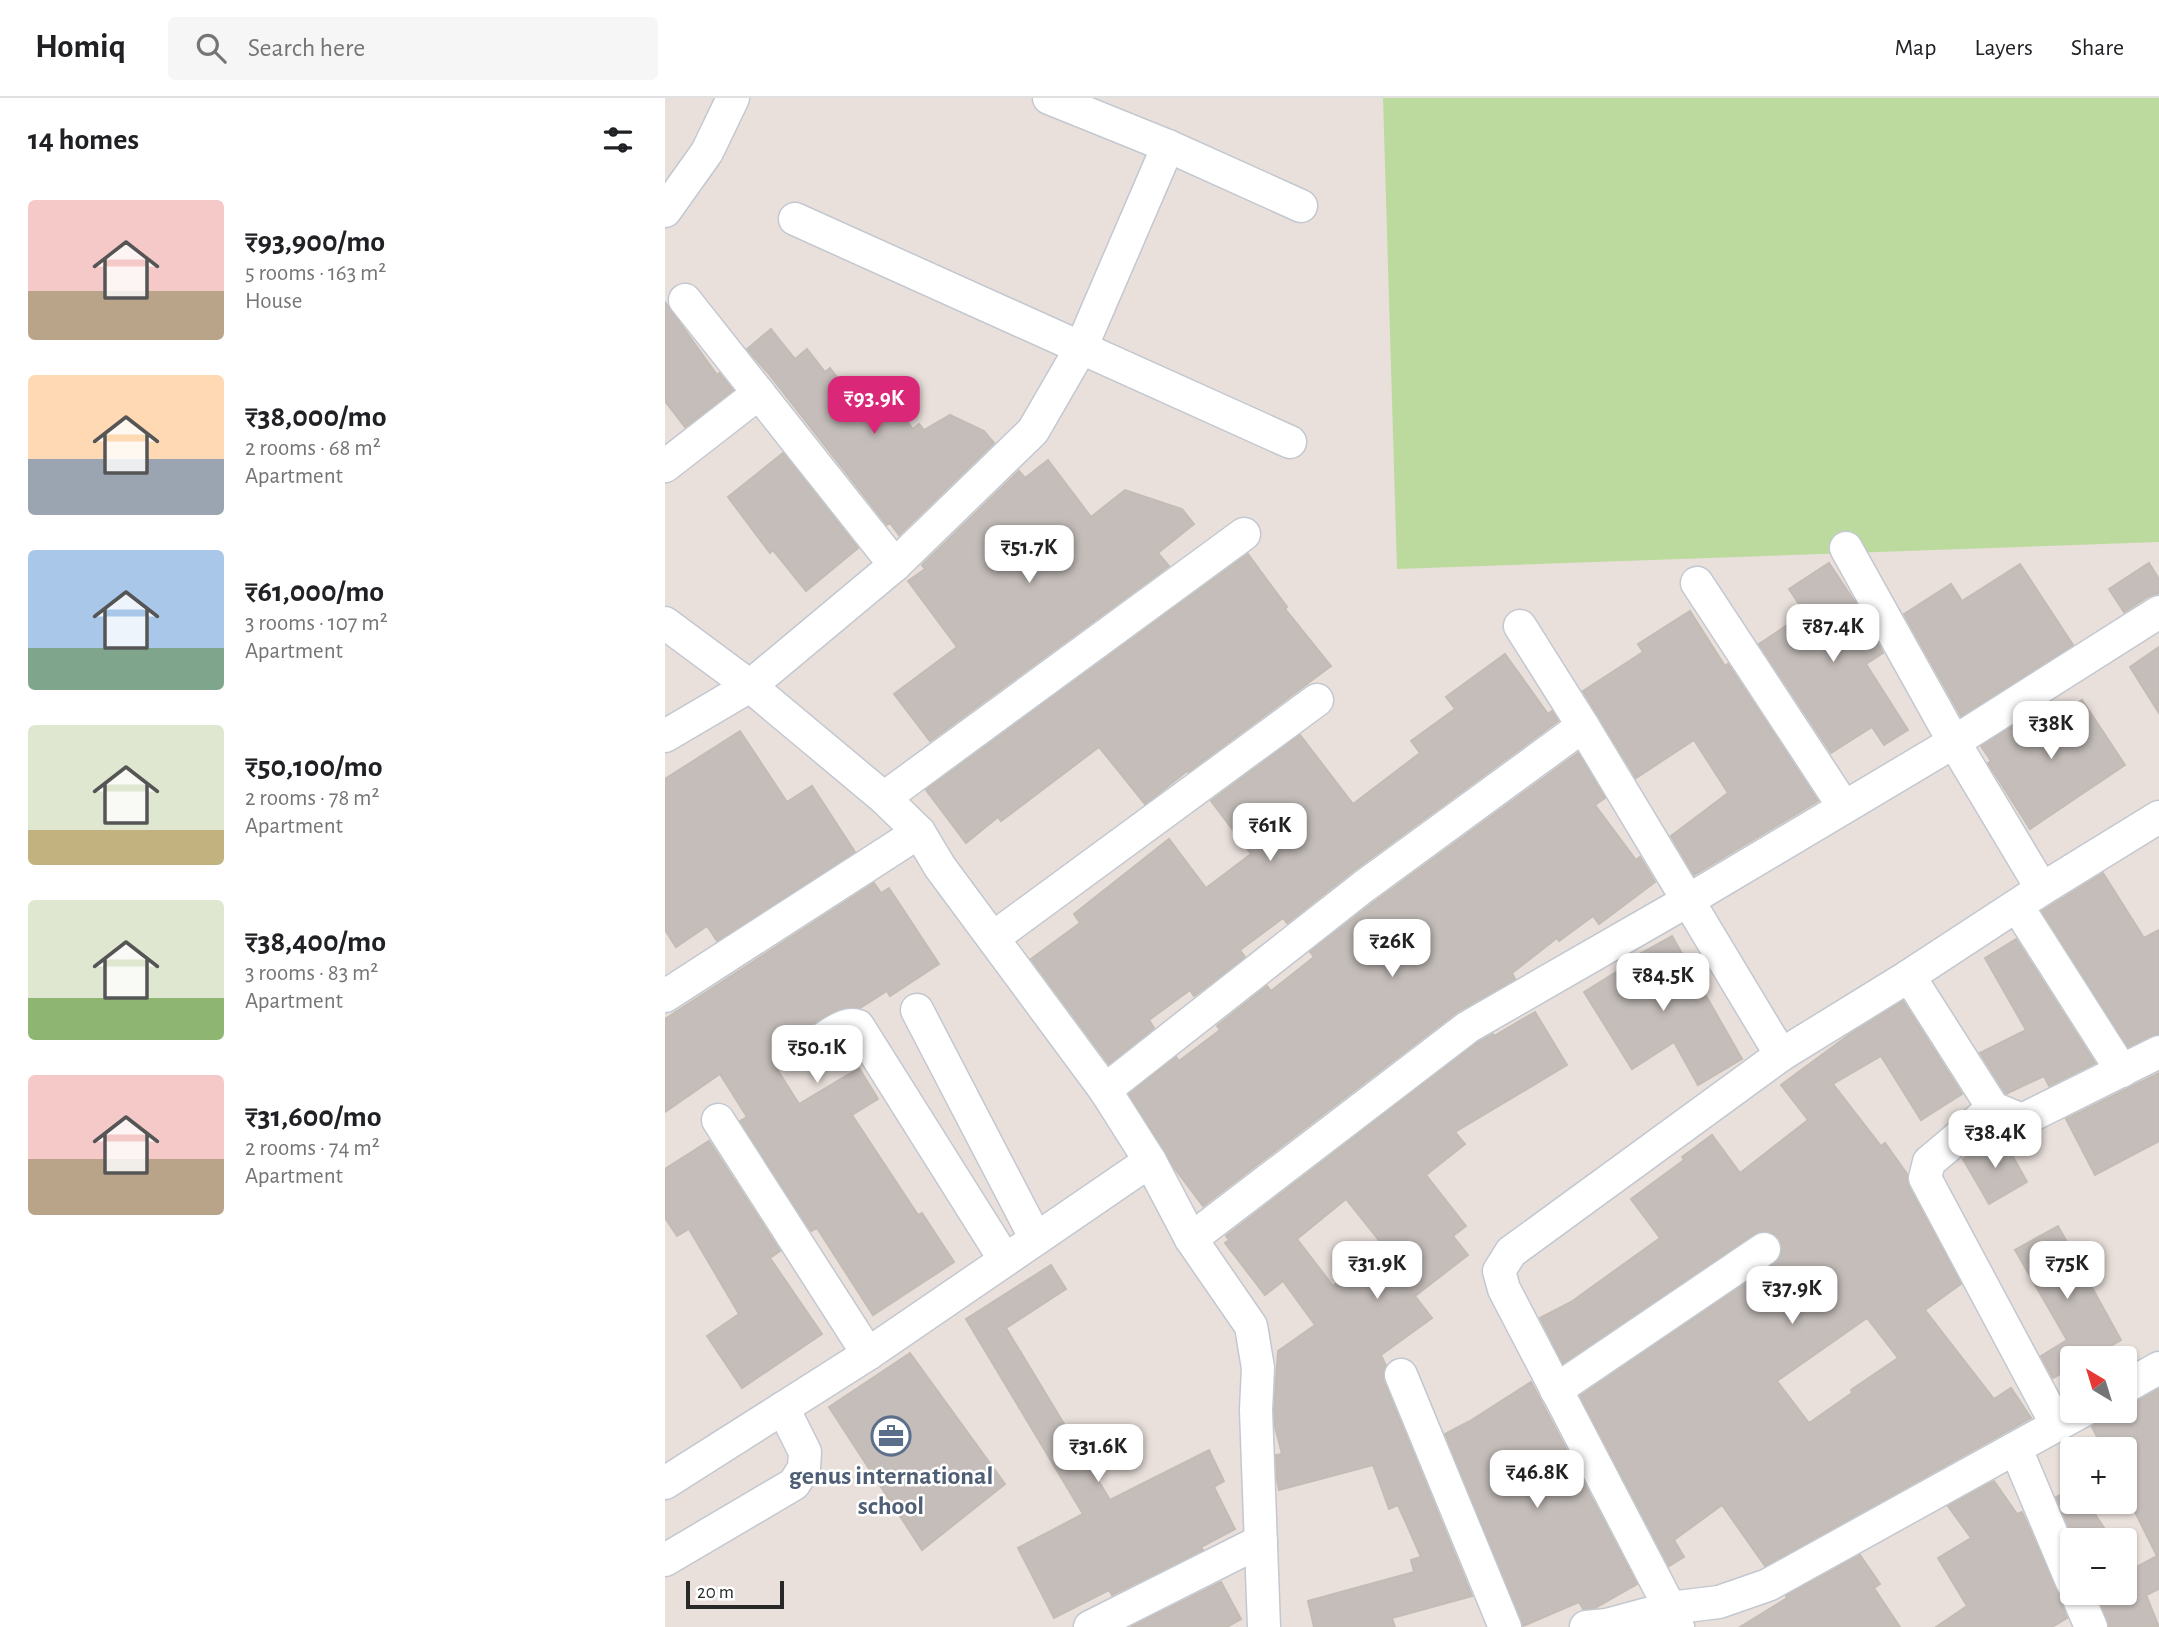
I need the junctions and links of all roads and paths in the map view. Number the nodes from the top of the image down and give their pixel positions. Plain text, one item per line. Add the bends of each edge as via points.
1 (733, 98) edge
2 (1049, 98) edge
3 (1168, 146) junction
4 (1301, 206) dead end
5 (665, 211) edge
6 (795, 219) dead end
7 (685, 300) dead end
8 (1081, 348) junction
9 (759, 393) junction
10 (1290, 442) dead end
11 (665, 466) edge
12 (1244, 534) dead end
13 (1846, 548) dead end
14 (895, 565) junction
15 (1697, 583) dead end
16 (2159, 612) edge
17 (665, 622) edge
18 (1520, 626) dead end
19 (750, 686) junction
20 (1317, 700) dead end
21 (1583, 726) junction
22 (665, 736) edge
23 (1954, 742) junction
24 (884, 798) junction
25 (1844, 807) junction
26 (2159, 817) edge
27 (919, 832) junction
28 (2029, 897) junction
29 (1687, 901) junction
30 (993, 938) junction
31 (1909, 976) junction
32 (665, 996) edge
33 (917, 1010) dead end
34 (813, 1045) dead end
35 (2159, 1052) edge
36 (1781, 1055) junction
37 (2122, 1071) junction
38 (1105, 1090) junction
39 (1993, 1108) junction
40 (718, 1120) dead end
41 (1150, 1161) junction
42 (1036, 1239) junction
43 (1191, 1239) junction
44 (1763, 1250) dead end
45 (1005, 1261) junction
46 (868, 1354) junction
47 (2159, 1368) edge
48 (1401, 1375) dead end
49 (2137, 1380) edge
50 (1556, 1390) junction
51 (2060, 1400) edge
52 (783, 1408) junction
53 (2062, 1423) edge
54 (2016, 1449) junction
55 (665, 1483) edge
56 (1261, 1541) junction
57 (2060, 1554) edge
58 (665, 1560) edge
59 (2082, 1605) edge
60 (1674, 1618) edge
61 (1090, 1627) edge
62 (1264, 1627) edge
63 (1505, 1627) edge
64 (1586, 1627) edge
65 (2091, 1627) edge

1 - 5 street via 708,152
2 - 3 street
3 - 4 street
3 - 8 street
6 - 8 street
7 - 9 street
8 - 10 street
8 - 14 street via 1033,431
9 - 11 street
9 - 14 street
12 - 24 street
13 - 23 street
14 - 19 street
15 - 25 street
16 - 23 street
17 - 19 street
18 - 21 street
19 - 22 street
19 - 24 street
20 - 30 street
21 - 29 street
21 - 38 street via 1363,887
23 - 25 street
23 - 28 street
24 - 27 street
25 - 29 street
26 - 28 street
27 - 30 street
27 - 32 street
28 - 31 street
28 - 37 street
29 - 36 street
29 - 43 street via 1468,1027
30 - 38 street
31 - 36 street
31 - 39 street
33 - 42 street
34 - 45 street via 845,1026 859,1026
35 - 37 street
36 - 50 street via 1511,1252 1499,1271 1504,1289
37 - 39 street via 2022,1120
38 - 41 street
39 - 51 street via 1929,1162 1924,1178
40 - 46 street
41 - 42 street
41 - 43 street
42 - 45 street
43 - 56 street via 1251,1326 1258,1367
44 - 50 street
45 - 46 street
46 - 52 street
47 - 49 street
48 - 63 street
50 - 60 street
52 - 55 street
52 - 58 street via 805,1452 804,1468 795,1484
53 - 54 street
54 - 57 street
54 - 60 street via 1768,1585
56 - 61 street
56 - 62 street
59 - 65 street
60 - 64 street

